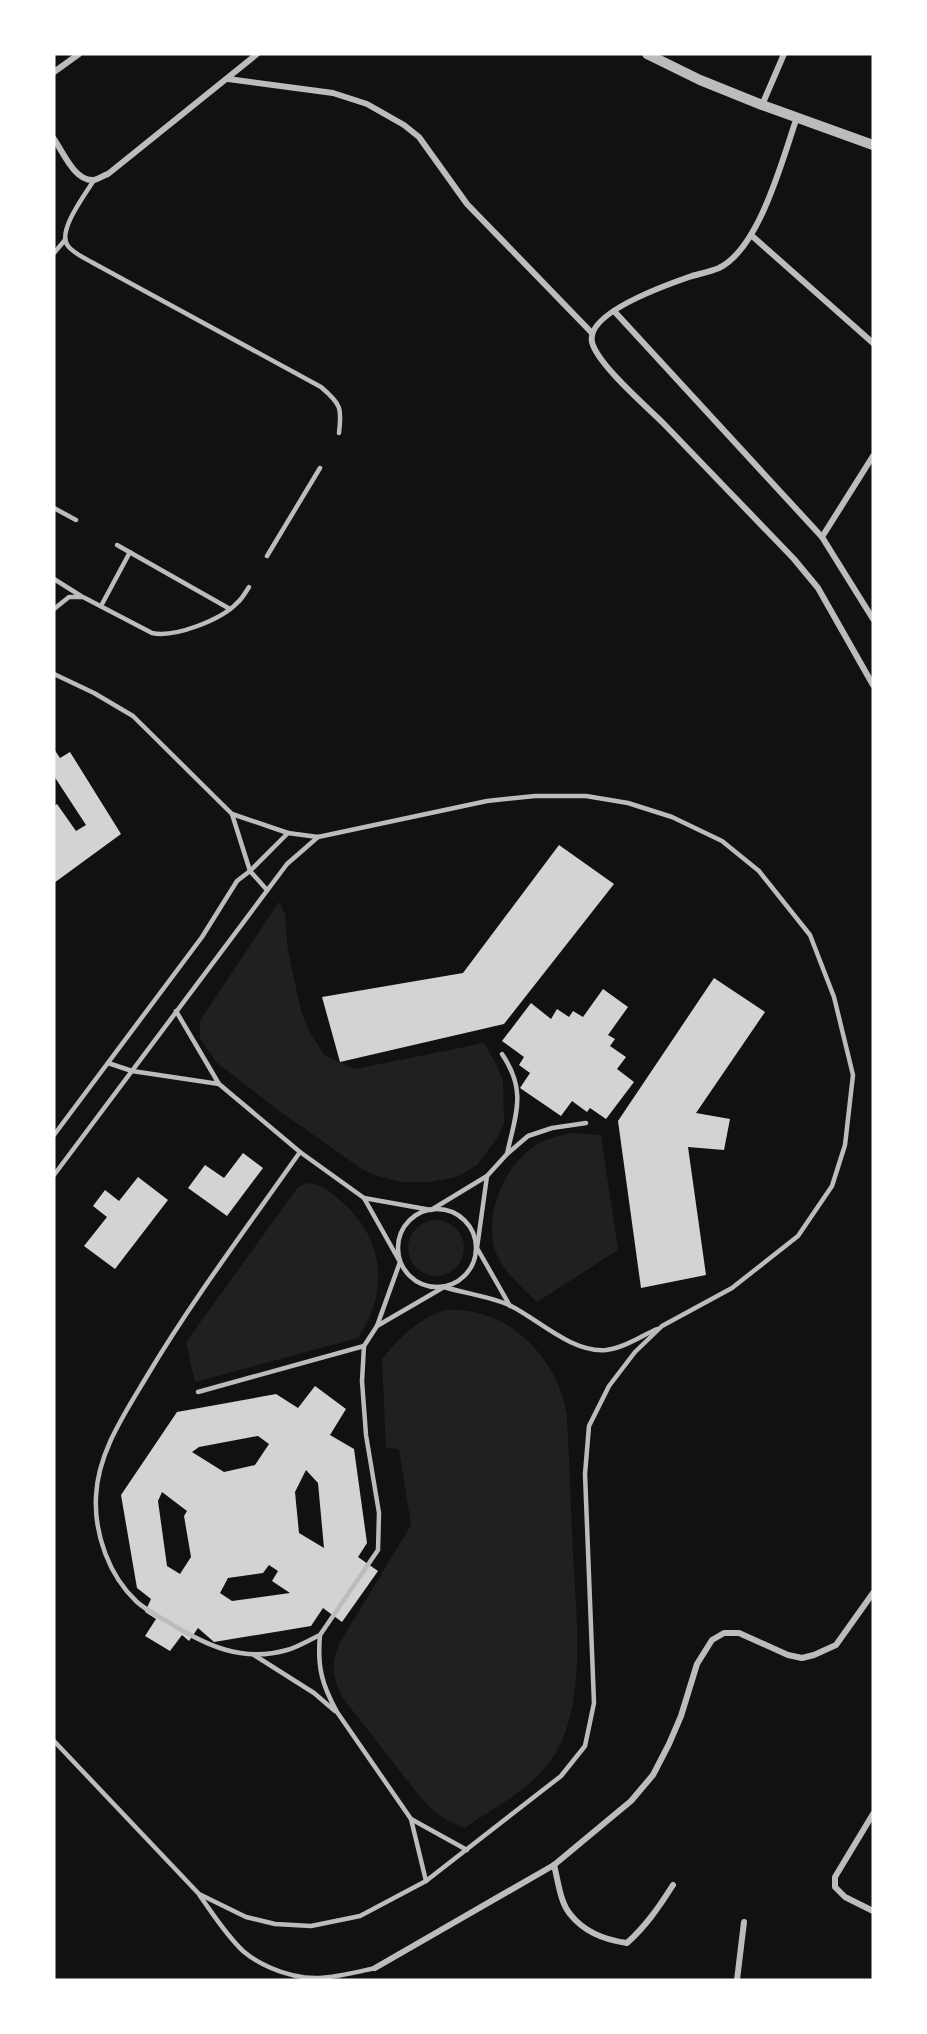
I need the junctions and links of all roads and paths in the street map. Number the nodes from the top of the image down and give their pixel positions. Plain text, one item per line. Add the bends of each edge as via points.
1 (79, 54) edge
2 (257, 54) edge
3 (647, 54) edge
4 (784, 54) edge
5 (54, 72) edge
6 (228, 79) junction
7 (762, 105) junction
8 (796, 117) junction
9 (54, 139) edge
10 (873, 145) edge
11 (94, 180) junction
12 (751, 235) junction
13 (65, 240) junction
14 (54, 253) edge
15 (614, 311) junction
16 (592, 333) junction
17 (873, 343) edge
18 (339, 433) dead end
19 (873, 456) edge
20 (320, 468) dead end
21 (54, 508) edge
22 (76, 520) dead end
23 (822, 537) junction
24 (117, 545) dead end
25 (130, 552) junction
26 (267, 556) dead end
27 (54, 579) edge
28 (249, 587) dead end
29 (83, 597) junction
30 (101, 606) junction
31 (54, 609) edge
32 (230, 609) junction
33 (873, 619) edge
34 (54, 674) edge
35 (873, 685) edge
36 (232, 814) junction
37 (288, 833) junction
38 (318, 837) junction
39 (250, 872) junction
40 (267, 890) junction
41 (176, 1011) junction
42 (502, 1053) dead end
43 (108, 1063) junction
44 (132, 1071) junction
45 (219, 1084) junction
46 (586, 1123) dead end
47 (54, 1136) edge
48 (300, 1152) junction
49 (507, 1154) junction
50 (54, 1175) edge
51 (487, 1176) junction
52 (364, 1198) junction
53 (431, 1210) junction
54 (477, 1248) junction
55 (400, 1262) junction
56 (444, 1287) junction
57 (510, 1305) junction
58 (377, 1326) junction
59 (662, 1326) junction
60 (364, 1346) junction
61 (198, 1392) dead end
62 (873, 1593) edge
63 (320, 1635) junction
64 (254, 1654) junction
65 (337, 1712) junction
66 (54, 1741) edge
67 (873, 1814) edge
68 (411, 1819) junction
69 (467, 1850) junction
70 (554, 1865) junction
71 (426, 1881) junction
72 (673, 1885) dead end
73 (199, 1894) junction
74 (873, 1911) edge
75 (744, 1922) dead end
76 (375, 1968) joint
77 (737, 1980) edge

1 - 5 street
2 - 6 street
3 - 7 street
4 - 7 street
6 - 11 street via 108,174
6 - 16 street via 333,93 367,104 404,125 420,137 466,204
7 - 8 street
8 - 10 street
8 - 12 street via 774,186
9 - 11 street via 75,170
11 - 13 lane via 66,227
12 - 15 street via 720,268 687,278
12 - 17 street
13 - 14 lane
13 - 18 lane via 95,264 321,387 342,411
15 - 16 street
15 - 23 street
16 - 35 street via 597,352 611,370 818,588
19 - 23 street
20 - 26 lane
21 - 22 lane
23 - 33 street
24 - 25 lane
25 - 30 lane
25 - 32 lane
27 - 29 lane
28 - 32 lane
29 - 30 lane
29 - 31 lane via 69,597
30 - 32 lane via 163,636
34 - 36 lane via 134,716
36 - 37 lane
36 - 39 lane
37 - 38 lane
37 - 39 lane
38 - 40 lane via 287,864
38 - 59 lane via 487,801 586,796 628,803 672,817 722,841 759,871 810,935 834,997 853,1075 844,1145 832,1186 798,1236 732,1288
39 - 40 lane
39 - 43 lane via 237,881 202,937
40 - 41 lane
41 - 44 lane
41 - 45 lane
42 - 49 lane via 513,1070 519,1102
43 - 44 lane
43 - 47 lane
44 - 45 lane
44 - 50 lane
45 - 48 lane
46 - 49 lane via 528,1136
48 - 52 lane
48 - 64 lane via 176,1327 131,1402 103,1458 96,1498 99,1533 106,1554 113,1571 138,1603 198,1641
49 - 51 lane
51 - 53 lane
51 - 54 lane
52 - 53 lane
52 - 55 lane
53 - 54 lane via 457,1214 468,1223
53 - 55 lane via 407,1223 398,1248
54 - 56 lane via 467,1274
54 - 57 lane
55 - 56 lane via 418,1282
55 - 58 lane
56 - 57 lane
56 - 58 lane
57 - 59 lane via 542,1326 590,1348 623,1346
58 - 60 lane
59 - 69 lane via 635,1352 609,1386 589,1426 585,1474 594,1703 585,1746 561,1776
60 - 61 lane
60 - 63 lane via 362,1381 379,1514 378,1550
62 - 70 street via 836,1645 814,1655 788,1655 739,1634 724,1633 712,1640 697,1664 681,1716 653,1775 631,1801
63 - 64 lane via 289,1650
63 - 65 lane via 321,1678
64 - 65 lane
65 - 68 lane
66 - 73 lane
67 - 74 street via 835,1877 835,1887 845,1897
68 - 69 lane
68 - 71 lane
69 - 71 lane
70 - 72 street via 569,1913 599,1937 613,1941 627,1943 636,1935
70 - 76 street
71 - 73 lane via 360,1916 311,1926 246,1917
73 - 76 lane via 244,1952 290,1976 336,1977
75 - 77 street

